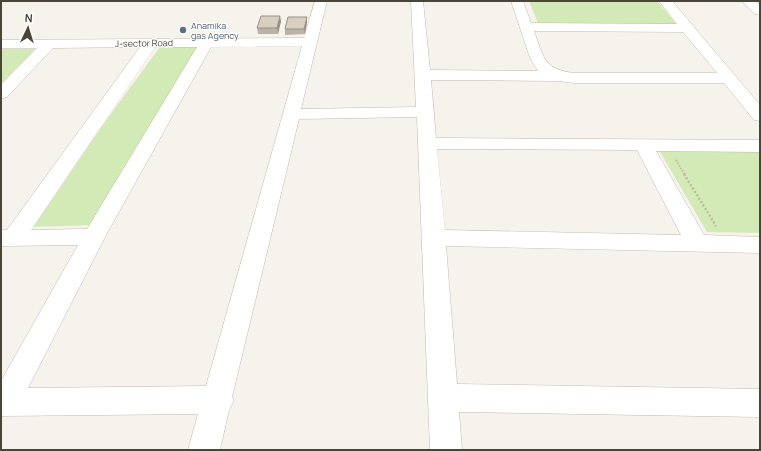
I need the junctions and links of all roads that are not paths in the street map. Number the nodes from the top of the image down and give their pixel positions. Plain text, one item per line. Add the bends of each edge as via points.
1 (321, 1) edge
2 (417, 1) edge
3 (517, 1) edge
4 (665, 1) edge
5 (748, 1) edge
6 (760, 11) edge
7 (526, 27) junction
8 (688, 28) junction
9 (207, 42) junction
10 (310, 42) junction
11 (151, 43) junction
12 (1, 44) edge
13 (49, 44) junction
14 (423, 75) junction
15 (559, 76) junction
16 (728, 78) junction
17 (1, 94) edge
18 (426, 112) junction
19 (292, 114) junction
20 (760, 116) edge
21 (428, 143) junction
22 (644, 146) junction
23 (760, 146) edge
24 (94, 237) junction
25 (7, 238) edge
26 (434, 238) junction
27 (698, 244) junction
28 (760, 245) edge
29 (442, 398) junction
30 (219, 400) junction
31 (3, 402) edge
32 (760, 403) edge
33 (204, 450) edge
34 (446, 450) edge

1 - 10 street
2 - 14 street
3 - 7 street
4 - 8 street
5 - 6 street
7 - 8 street
7 - 15 street via 542,67
8 - 16 street
9 - 10 street, J-sector Road
9 - 11 street, J-sector Road
9 - 24 street
10 - 19 street
11 - 13 street, J-sector Road
11 - 25 street
12 - 13 street, J-sector Road
13 - 17 street
14 - 15 street
14 - 18 street
15 - 16 street via 595,79
16 - 20 street
18 - 19 street
18 - 21 street
19 - 30 street
21 - 22 street
21 - 26 street
22 - 23 street
22 - 27 street
24 - 25 street
24 - 31 street
26 - 27 street
26 - 29 street
27 - 28 street
29 - 32 street
29 - 34 street
30 - 31 street
30 - 33 street

